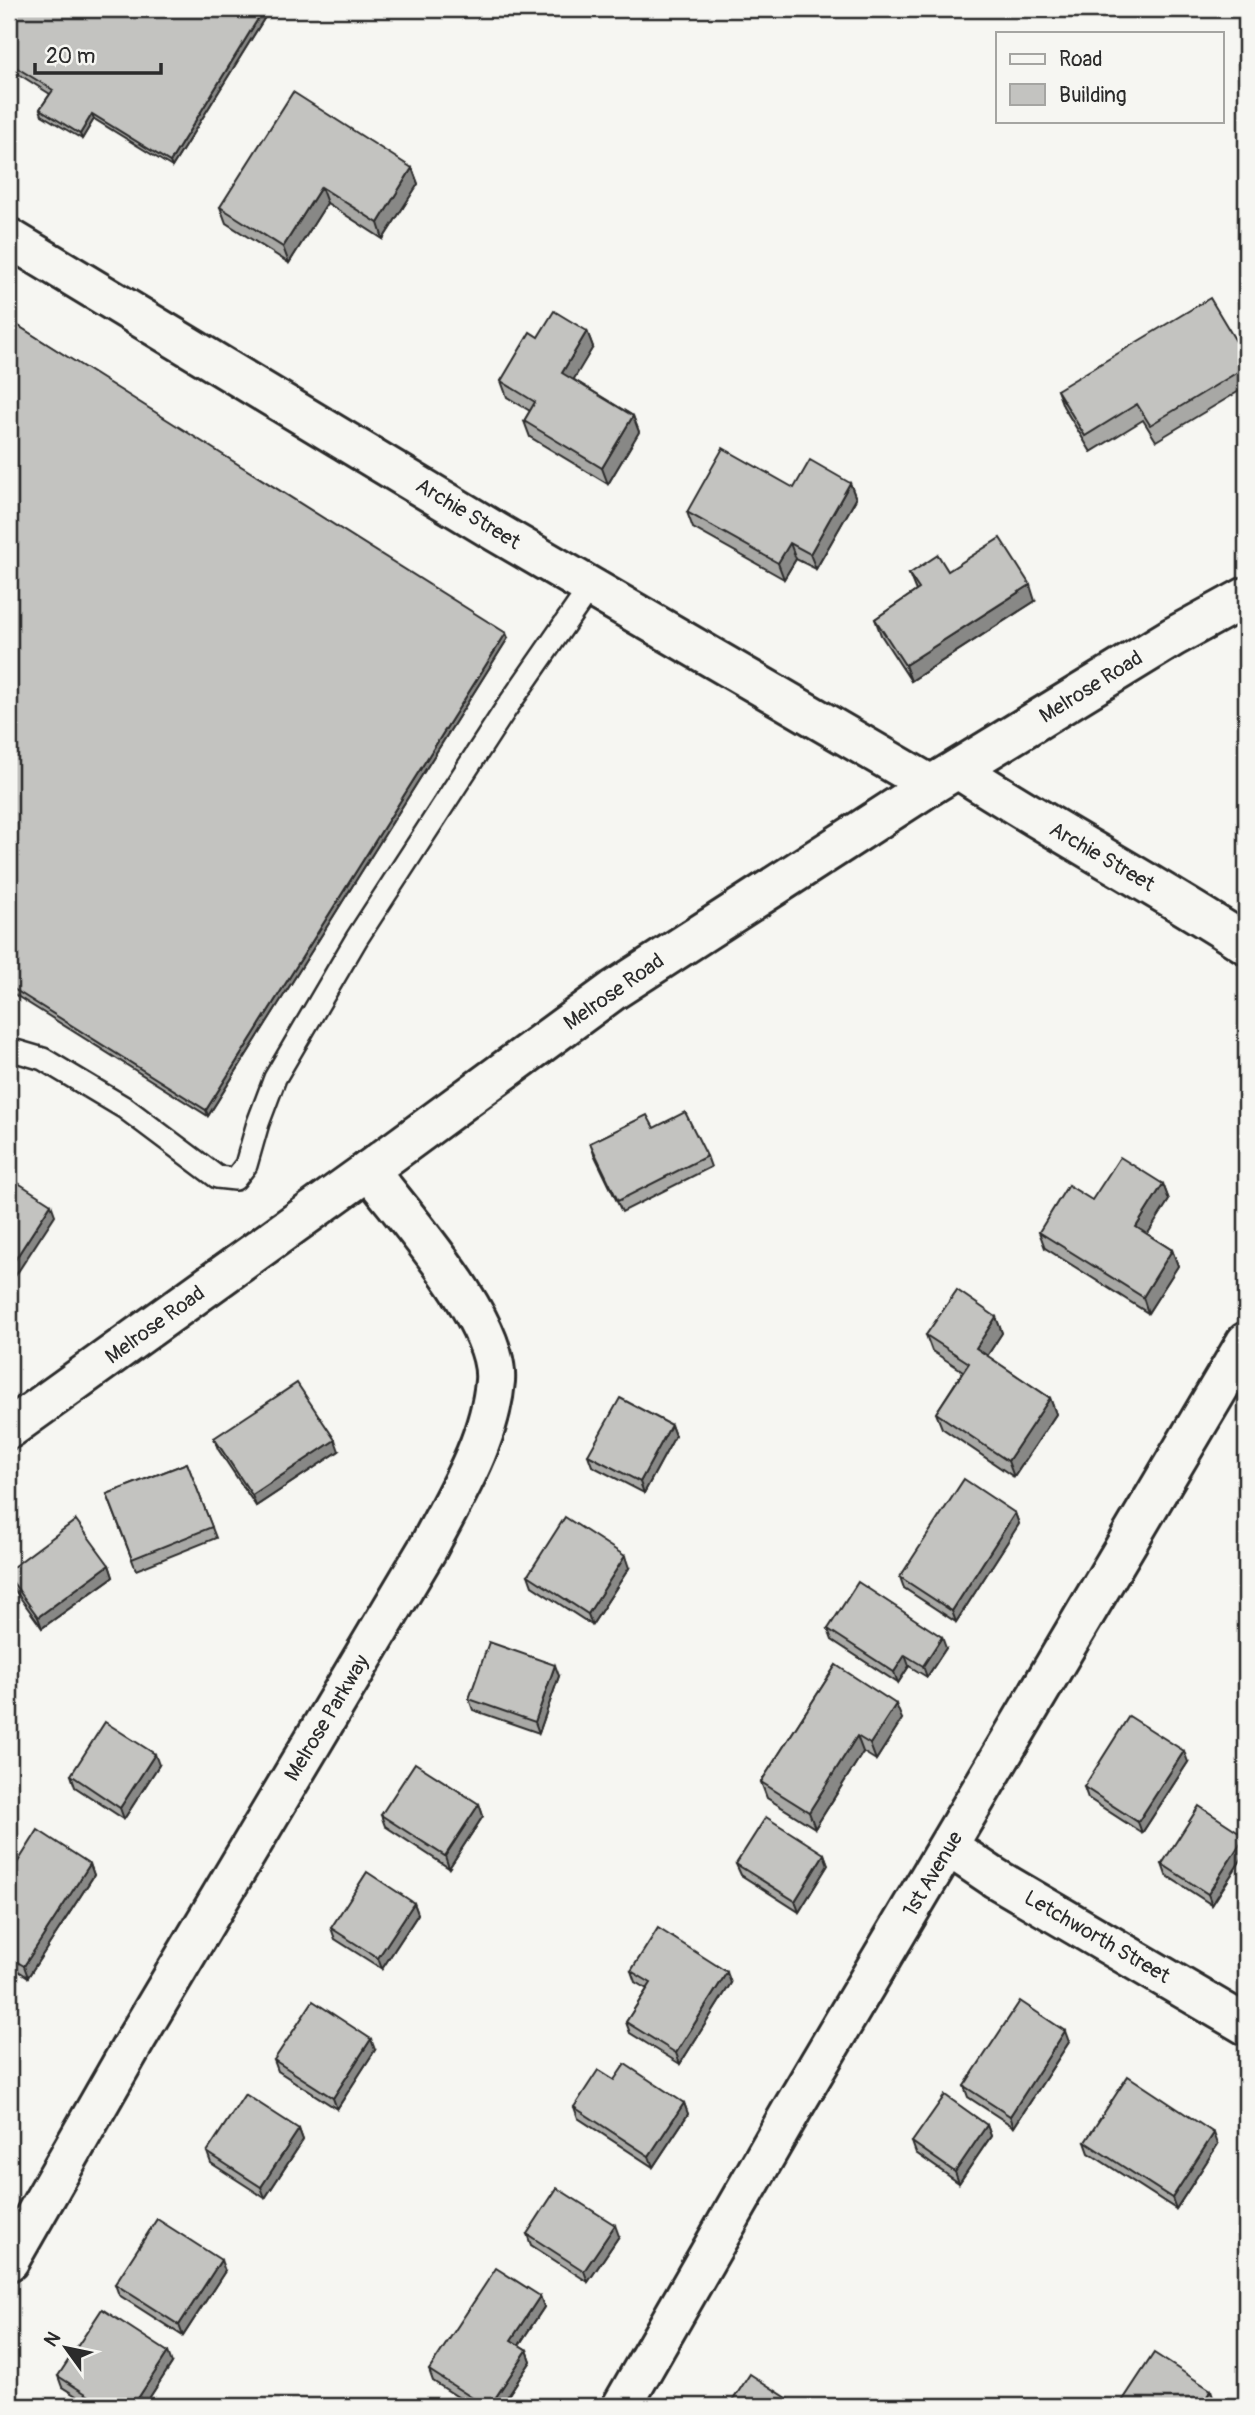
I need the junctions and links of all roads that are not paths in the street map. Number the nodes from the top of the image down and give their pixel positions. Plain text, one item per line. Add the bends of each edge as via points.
1 (9, 238) edge
2 (591, 586) junction
3 (1246, 597) edge
4 (944, 777) junction
5 (1246, 944) edge
6 (9, 1049) edge
7 (369, 1170) junction
8 (1246, 1342) edge
9 (9, 1429) edge
10 (949, 1847) junction
11 (1246, 2025) edge
12 (9, 2261) edge
13 (622, 2406) edge

1 - 2 street, Archie Street
2 - 4 street, Archie Street
2 - 6 lane via 356,938 275,1078 246,1165 235,1179 217,1177 125,1108 43,1059
3 - 4 street, Melrose Road
4 - 5 street, Archie Street via 1027,814
4 - 7 street, Melrose Road via 614,990
7 - 9 street, Melrose Road
7 - 12 street, Melrose Parkway via 460,1289 488,1340 495,1381 486,1427 428,1548
8 - 10 street, 1st Avenue
10 - 11 street, Letchworth Street
10 - 13 street, 1st Avenue

